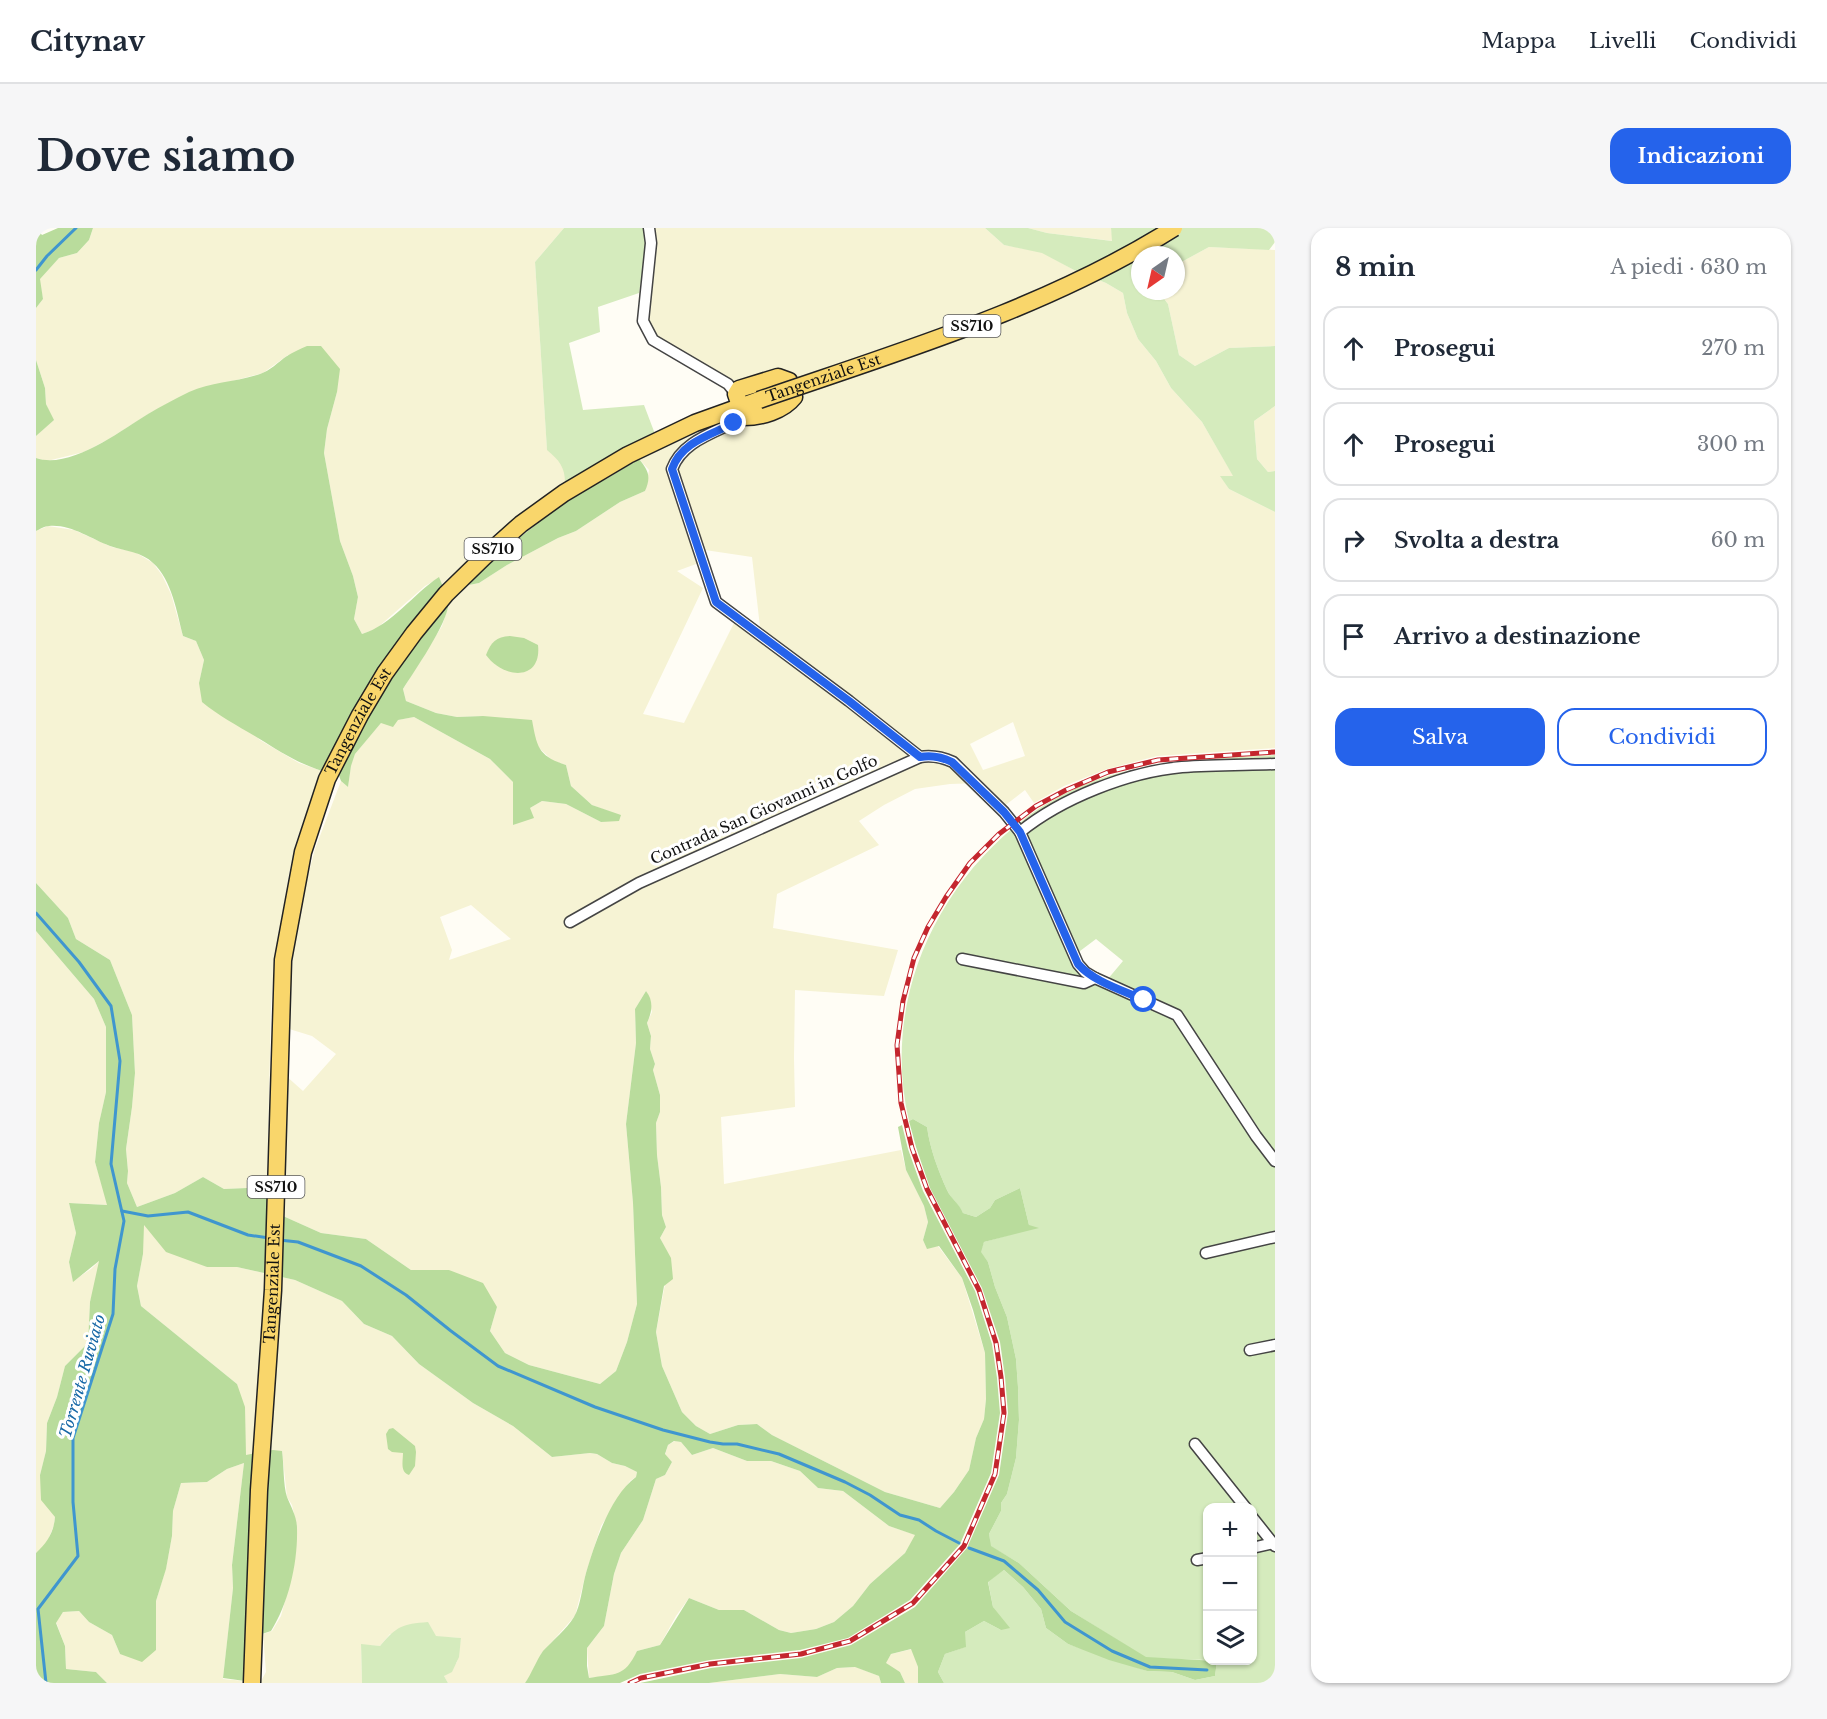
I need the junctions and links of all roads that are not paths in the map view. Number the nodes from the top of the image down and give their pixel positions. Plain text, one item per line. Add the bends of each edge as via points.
1 (649, 228) edge
2 (1174, 228) edge
3 (740, 406) junction
4 (920, 757) junction
5 (1275, 764) edge
6 (1020, 832) junction
7 (570, 922) dead end
8 (962, 959) dead end
9 (1095, 978) junction
10 (1275, 1161) edge
11 (1275, 1237) edge
12 (1206, 1253) dead end
13 (1275, 1345) edge
14 (1250, 1350) dead end
15 (1195, 1444) dead end
16 (1242, 1503) edge
17 (1257, 1522) edge
18 (1274, 1544) edge
19 (1257, 1547) edge
20 (252, 1683) edge

1 - 3 street via 644,321 653,340 728,384
2 - 3 main road, Tangenziale Est / SS710, bridge via 1093,274 1027,303 948,335
3 - 4 street via 693,443 675,460 672,469 716,602
3 - 20 main road, Tangenziale Est / SS710 via 628,455 564,493 484,556 446,594 385,673 327,779 303,852 283,960 273,1290 259,1490
4 - 6 street via 952,762
4 - 7 street, Contrada San Giovanni in Golfo via 648,879
5 - 6 street via 1149,773 1107,785 1042,814
6 - 9 street via 1078,964
8 - 9 street via 1084,983
9 - 10 street via 1178,1016
11 - 12 street
13 - 14 street
15 - 16 street
17 - 18 street
18 - 19 street

